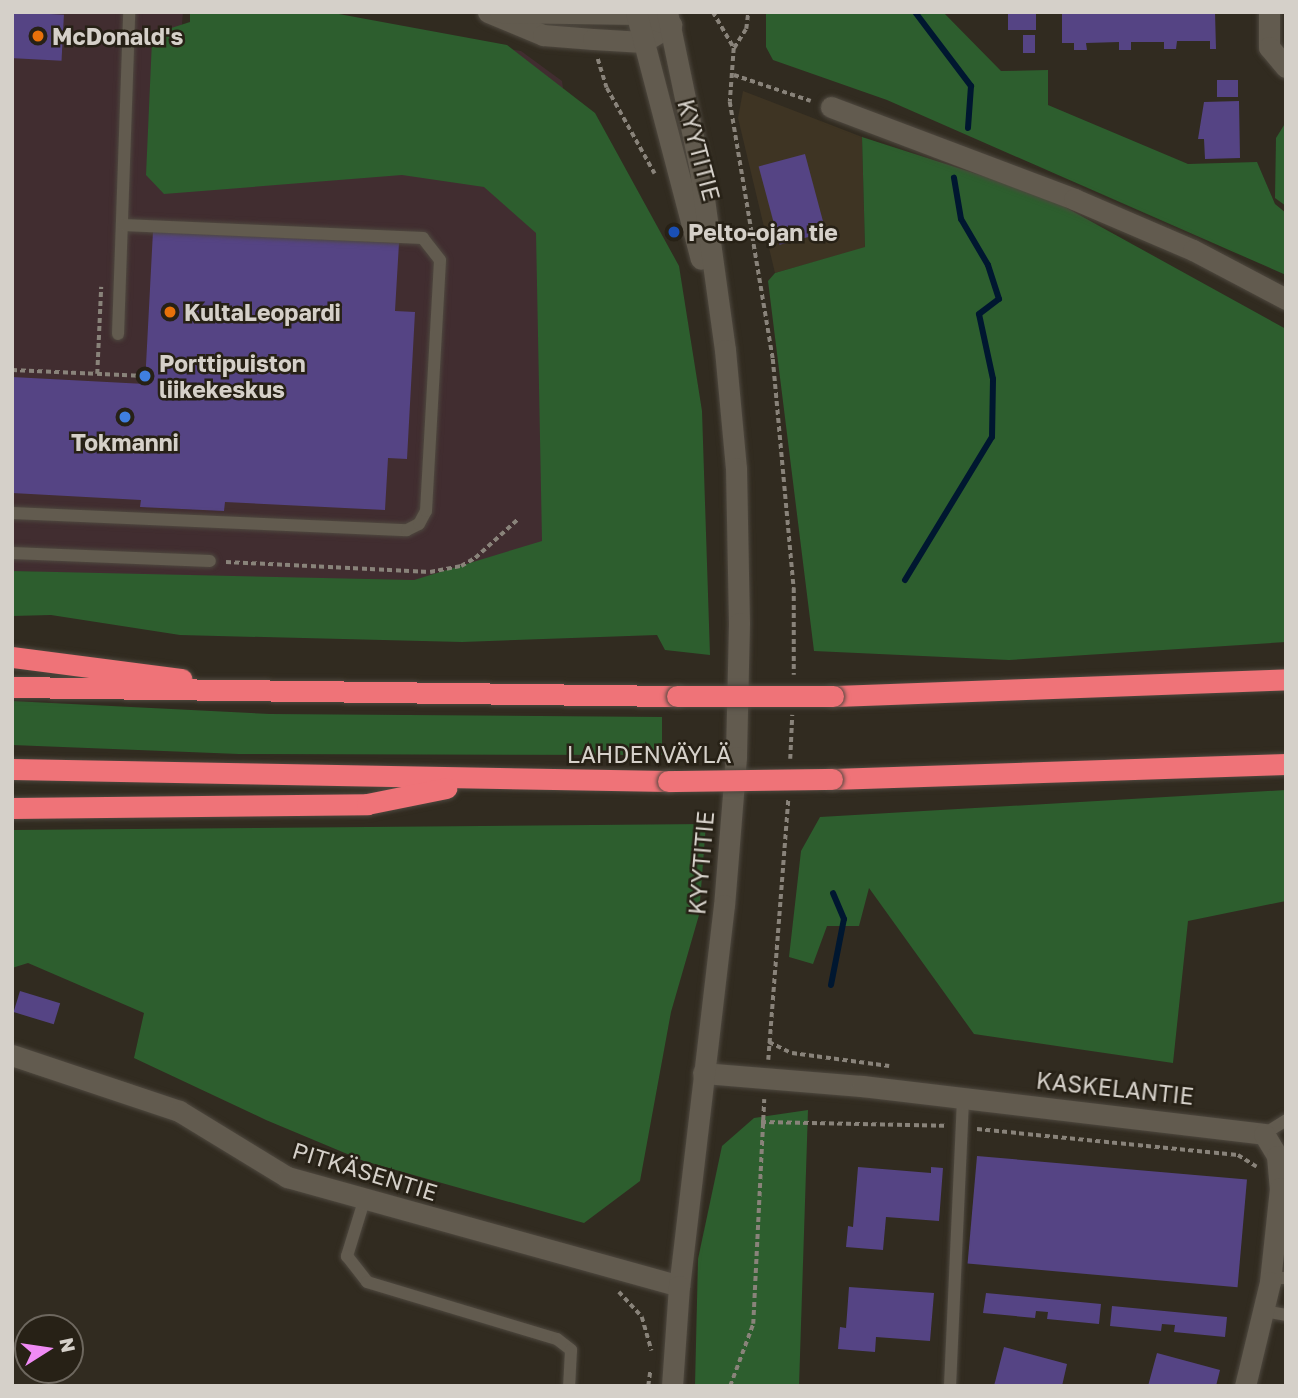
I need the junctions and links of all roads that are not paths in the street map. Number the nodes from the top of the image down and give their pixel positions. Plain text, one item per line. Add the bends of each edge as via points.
1 (129, 12) edge
2 (490, 12) edge
3 (1269, 12) edge
4 (636, 13) edge
5 (669, 19) edge
6 (643, 41) junction
7 (1286, 67) edge
8 (831, 107) road end
9 (123, 225) junction
10 (1286, 299) edge
11 (118, 334) dead end
12 (723, 342) junction
13 (12, 513) edge
14 (12, 553) edge
15 (210, 561) road end
16 (12, 657) edge
17 (1286, 680) edge
18 (12, 687) edge
19 (263, 692) junction
20 (1286, 764) edge
21 (12, 769) edge
22 (485, 781) junction
23 (12, 808) edge
24 (12, 1055) edge
25 (703, 1073) junction
26 (963, 1098) junction
27 (1286, 1120) edge
28 (1264, 1135) junction
29 (364, 1201) junction
30 (1278, 1278) edge
31 (679, 1286) junction
32 (1264, 1311) junction
33 (1286, 1315) edge
34 (672, 1377) edge
35 (569, 1386) edge
36 (950, 1386) edge
37 (1245, 1386) edge

1 - 9 lane
2 - 4 street
2 - 6 street via 543,35
3 - 7 street via 1269,47
4 - 5 street
4 - 6 street, KYYTITIE
5 - 6 street
5 - 12 street, KYYTITIE via 700,170
6 - 12 street, KYYTITIE
8 - 10 street via 1074,199 1193,250
9 - 11 lane
9 - 13 lane via 423,237 440,260 426,511 419,524 407,530
12 - 25 street, KYYTITIE via 736,468 736,757
14 - 15 lane
16 - 19 highway
17 - 19 highway, bridge via 833,696
18 - 19 highway
20 - 22 highway, LAHDENVÄYLÄ, bridge via 832,779
21 - 22 highway, LAHDENVÄYLÄ
22 - 23 highway via 367,804
24 - 29 street, PITKÄSENTIE via 179,1111 287,1177
25 - 26 street, KASKELANTIE
25 - 31 street, KYYTITIE
26 - 28 street, KASKELANTIE
26 - 36 lane
27 - 28 lane
28 - 30 street via 1280,1172
29 - 31 street, PITKÄSENTIE
29 - 35 lane via 347,1256 367,1282 557,1339 571,1350
30 - 32 street
31 - 34 street, KYYTITIE
32 - 33 lane
32 - 37 street

